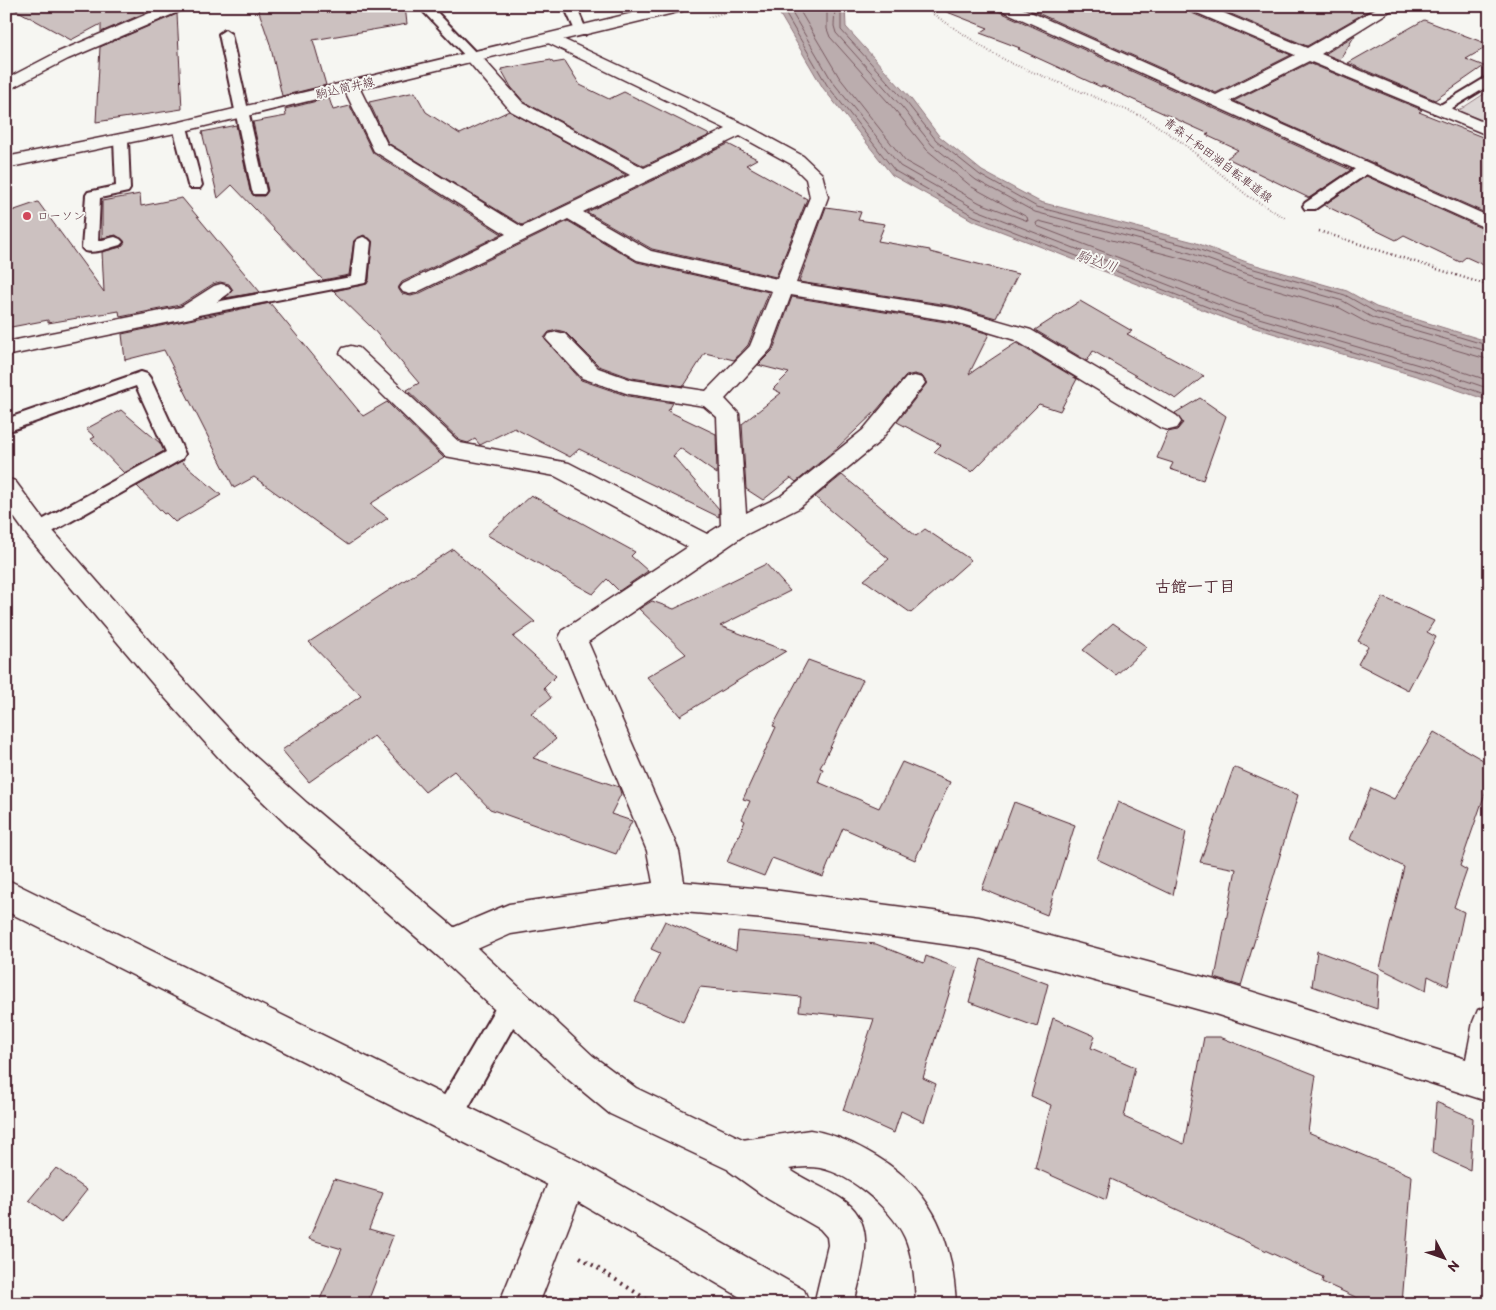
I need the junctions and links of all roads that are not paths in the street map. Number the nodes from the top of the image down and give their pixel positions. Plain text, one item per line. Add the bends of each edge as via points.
1 (180, 6) edge
2 (424, 6) edge
3 (570, 6) edge
4 (682, 6) edge
5 (1004, 6) edge
6 (1194, 6) edge
7 (1391, 6) edge
8 (581, 32) junction
9 (225, 34) dead end
10 (552, 39) junction
11 (1307, 56) junction
12 (474, 58) junction
13 (1490, 79) edge
14 (6, 86) edge
15 (352, 87) junction
16 (1217, 102) junction
17 (1439, 110) junction
18 (243, 112) junction
19 (180, 127) junction
20 (740, 129) junction
21 (1490, 131) edge
22 (121, 140) junction
23 (6, 163) edge
24 (1366, 168) junction
25 (645, 176) junction
26 (195, 184) dead end
27 (259, 191) dead end
28 (1310, 206) dead end
29 (568, 211) junction
30 (1490, 224) edge
31 (520, 234) junction
32 (115, 242) dead end
33 (363, 242) dead end
34 (783, 287) junction
35 (410, 288) dead end
36 (221, 290) dead end
37 (188, 312) junction
38 (557, 339) dead end
39 (6, 349) edge
40 (351, 354) dead end
41 (914, 383) dead end
42 (711, 399) junction
43 (1169, 422) dead end
44 (6, 426) edge
45 (6, 487) edge
46 (734, 529) junction
47 (38, 531) junction
48 (708, 546) junction
49 (6, 894) edge
50 (671, 896) junction
51 (450, 945) junction
52 (512, 1004) junction
53 (1490, 1022) edge
54 (1485, 1083) edge
55 (448, 1116) junction
56 (742, 1158) junction
57 (569, 1176) junction
58 (519, 1304) edge
59 (790, 1304) edge
60 (834, 1304) edge
61 (936, 1304) edge

1 - 14 street via 62,56
2 - 12 lane
3 - 8 lane
4 - 8 street, 駒込筒井線
5 - 16 street
6 - 11 street
7 - 11 street
8 - 10 street, 駒込筒井線
9 - 18 lane
10 - 12 street, 駒込筒井線
10 - 20 street
11 - 16 street
11 - 17 street
12 - 15 street, 駒込筒井線
12 - 25 street via 517,107
13 - 17 lane
15 - 18 street, 駒込筒井線
15 - 31 street via 380,147
16 - 24 street
17 - 21 street
18 - 19 street, 駒込筒井線
18 - 27 lane
19 - 22 street, 駒込筒井線
19 - 26 lane
20 - 25 street
20 - 34 street via 797,160 815,178 818,197
22 - 23 street, 駒込筒井線
22 - 32 lane via 123,189 92,195 90,248
24 - 28 lane
24 - 30 street
25 - 29 street
29 - 31 street
29 - 34 street via 644,256
31 - 35 street
33 - 37 lane via 359,280
34 - 42 street via 760,349
34 - 43 street via 954,315 1023,335
36 - 37 street
37 - 39 street
38 - 42 street via 590,373 629,387
40 - 48 street via 453,450 561,469
41 - 46 street via 871,436 790,502
42 - 46 street via 728,414
44 - 47 lane via 141,378 176,454
45 - 47 street
46 - 48 street
47 - 51 street via 238,759
48 - 50 street via 573,638 663,851
49 - 55 street
50 - 51 street via 509,919
50 - 54 street via 765,904 979,933 1215,997
51 - 52 street
52 - 55 lane
52 - 56 street via 581,1068 623,1101
53 - 54 street
55 - 57 street
56 - 60 street via 780,1186 833,1216 845,1229 847,1245
56 - 61 street via 753,1159 797,1149 820,1150 874,1174 897,1192 916,1219 934,1265
57 - 58 street
57 - 59 street

